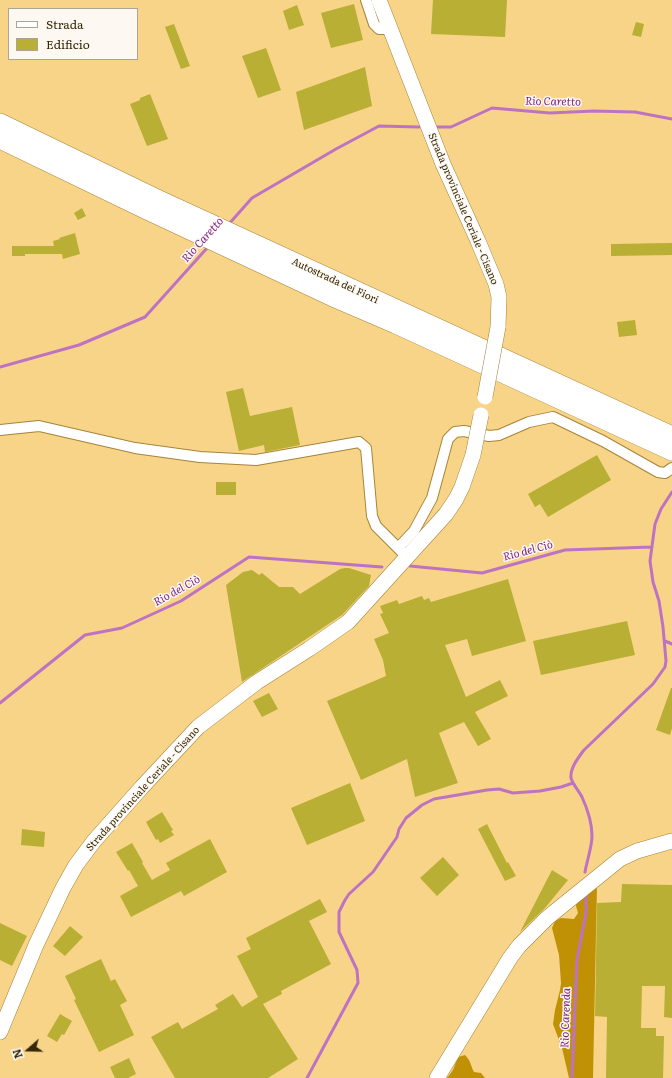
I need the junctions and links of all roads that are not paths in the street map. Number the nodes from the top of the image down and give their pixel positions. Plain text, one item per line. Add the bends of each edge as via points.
1 (366, 0) edge
2 (379, 0) edge
3 (390, 29) junction
4 (0, 123) edge
5 (0, 139) edge
6 (0, 430) edge
7 (672, 436) edge
8 (672, 451) edge
9 (672, 468) edge
10 (403, 552) junction
11 (672, 841) edge
12 (0, 1032) edge
13 (437, 1078) edge

1 - 3 street via 374,24 379,29
2 - 3 main road, Strada provinciale Ceriale - Cisano
3 - 10 main road, Strada provinciale Ceriale - Cisano, bridge via 443,164 496,284 499,298 498,327 481,415 473,455 462,487 446,514
4 - 7 highway, Autostrada dei Fiori via 157,199
5 - 8 highway, Autostrada dei Fiori via 326,293
6 - 10 street via 39,426 135,448 200,458 256,460 359,442 366,448 372,516 376,526
9 - 10 street via 665,473 658,472 553,416 529,422 499,435 455,432 448,439 432,498
10 - 12 main road, Strada provinciale Ceriale - Cisano via 348,622 257,682 198,727 94,841 63,888
11 - 13 main road via 620,859 547,918 519,946

